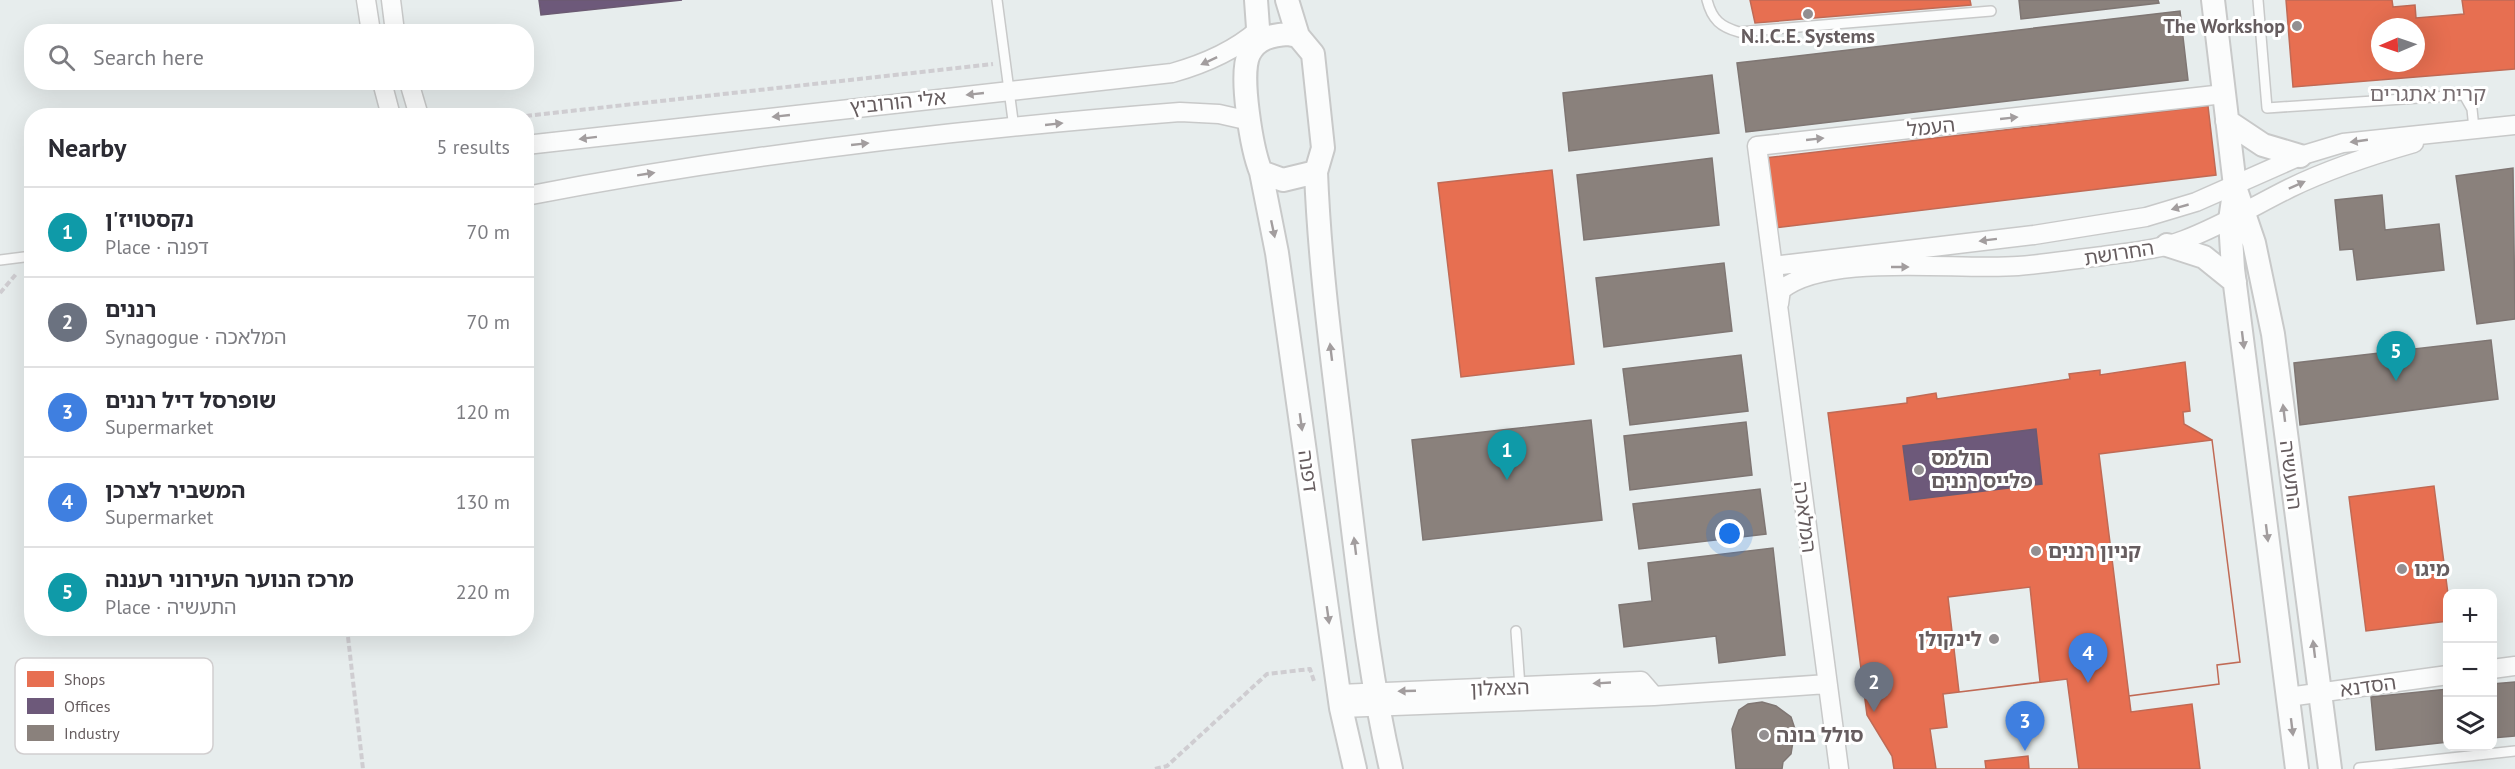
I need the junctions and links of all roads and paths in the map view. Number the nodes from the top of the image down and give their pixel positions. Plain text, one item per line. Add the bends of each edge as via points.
1 (366, 0) edge
2 (391, 0) edge
3 (997, 0) edge
4 (1256, 0) edge
5 (1287, 0) edge
6 (1707, 0) edge
7 (2213, 0) edge
8 (2258, 0) edge
9 (1991, 10) dead end
10 (370, 24) edge
11 (394, 24) edge
12 (1259, 36) junction
13 (1298, 36) junction
14 (1005, 63) junction
15 (384, 90) edge
16 (411, 90) edge
17 (1009, 90) junction
18 (2224, 94) junction
19 (389, 108) edge
20 (417, 108) edge
21 (534, 115) edge
22 (1250, 121) junction
23 (2227, 121) junction
24 (2515, 125) edge
25 (1014, 128) junction
26 (2466, 130) junction
27 (534, 144) edge
28 (2300, 156) junction
29 (1261, 172) junction
30 (1316, 172) junction
31 (2235, 186) junction
32 (534, 194) edge
33 (2238, 216) junction
34 (2168, 245) junction
35 (24, 257) edge
36 (0, 260) edge
37 (1773, 266) junction
38 (2235, 282) junction
39 (1778, 309) junction
40 (1515, 631) dead end
41 (348, 636) edge
42 (2515, 666) edge
43 (2497, 668) edge
44 (2443, 676) edge
45 (1827, 684) junction
46 (1520, 687) junction
47 (2319, 693) junction
48 (1654, 696) junction
49 (2288, 697) junction
50 (1375, 700) junction
51 (1340, 701) junction
52 (2515, 751) edge
53 (2359, 768) edge
54 (363, 769) edge
55 (1155, 769) edge
56 (1355, 769) edge
57 (1391, 769) edge
58 (1839, 769) edge
59 (2297, 769) edge
60 (2330, 769) edge

1 - 10 street
2 - 11 street
3 - 14 lane
4 - 12 street
5 - 13 street
6 - 9 lane via 1714,18 1723,27 1739,32
7 - 18 street, התעשיה
8 - 26 lane via 2267,108 2464,95 2472,110
12 - 13 street
12 -> 17 street, אלי הורוביץ via 1206,63 1172,73
12 - 22 street, דפנה via 1249,54 1245,74
13 - 30 street, דפנה via 1313,54 1323,148
14 - 17 lane
14 - 21 path
15 - 19 street
16 - 20 street
17 - 25 lane
17 -> 27 street, אלי הורוביץ
18 - 23 street, התעשיה
37 -> 18 street, העמל via 1757,146
25 -> 22 street, אלי הורוביץ via 1180,112
22 - 29 street, דפנה via 1254,154
23 - 28 street via 2263,145
23 - 31 street, התעשיה
24 - 26 street, החרושת
32 -> 25 street, אלי הורוביץ via 838,146
26 -> 28 street, החרושת via 2343,143
33 -> 26 street, החרושת via 2335,169
28 - 31 street, החרושת
29 - 30 street via 1283,180
29 -> 51 street, דפנה via 1277,253
50 -> 30 street, דפנה via 1319,255
31 - 33 street, התעשיה
31 -> 37 street, החרושת via 2146,217 2034,235
33 - 34 street, החרושת
33 - 38 street, התעשיה
47 -> 33 street, התעשיה via 2273,334
34 - 38 street via 2204,257
39 -> 34 street, החרושת via 1781,290 1809,275 1870,267 2018,266
35 - 36 lane
37 - 39 street, המלאכה
38 -> 49 street, התעשיה
39 - 45 street, המלאכה
40 - 46 lane
41 - 54 path
42 - 43 street
44 - 47 street, הסדנא
45 - 48 street, הצאלון
45 - 58 street, המלאכה
48 -> 46 street, הצאלון via 1641,681
46 -> 50 street, הצאלון
47 - 49 street, הסדנא
47 - 60 street, התעשיה
48 - 50 street, הצאלון
49 -> 59 street, התעשיה
50 - 51 street, הצאלון
50 - 57 street, דפנה
51 - 55 path via 1319,697 1310,669 1267,674 1167,766
51 - 56 street, דפנה
52 - 53 lane

